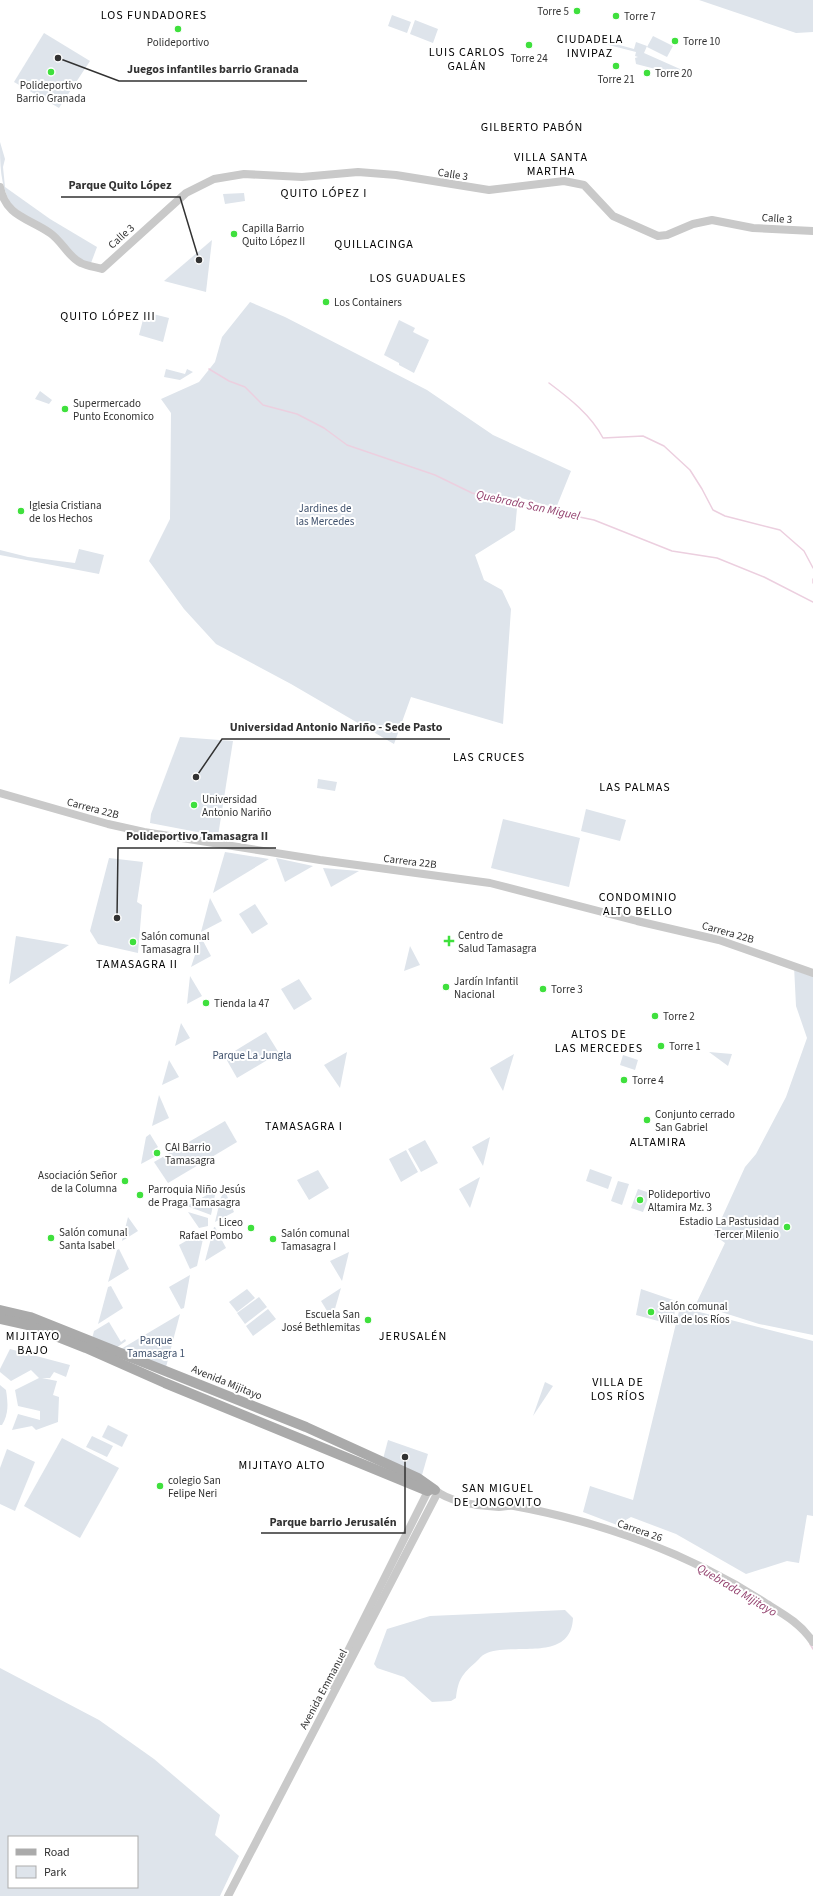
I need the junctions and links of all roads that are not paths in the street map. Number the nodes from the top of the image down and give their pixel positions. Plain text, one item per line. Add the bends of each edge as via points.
1 (1, 190) edge
2 (813, 232) edge
3 (0, 793) edge
4 (813, 973) edge
5 (0, 1310) edge
6 (0, 1319) edge
7 (433, 1491) junction
8 (813, 1642) edge
9 (227, 1896) edge

1 - 2 street, Calle 3 via 15,214 50,232 81,264 102,269 186,192 214,179 244,174 302,177 358,172 396,175 489,190 564,181 584,185 613,216 658,236 712,220 753,228
3 - 4 street, Carrera 22B via 144,832 334,863 490,883 719,940
5 - 7 main road, Avenida Mijitayo via 38,1319 306,1427 426,1482
6 - 7 main road via 28,1325 86,1348 420,1489
7 - 8 street, Carrera 26 via 472,1504 502,1507 511,1505 562,1517 647,1543 697,1564 746,1590 802,1626
7 - 9 street, Avenida Emmanuel

